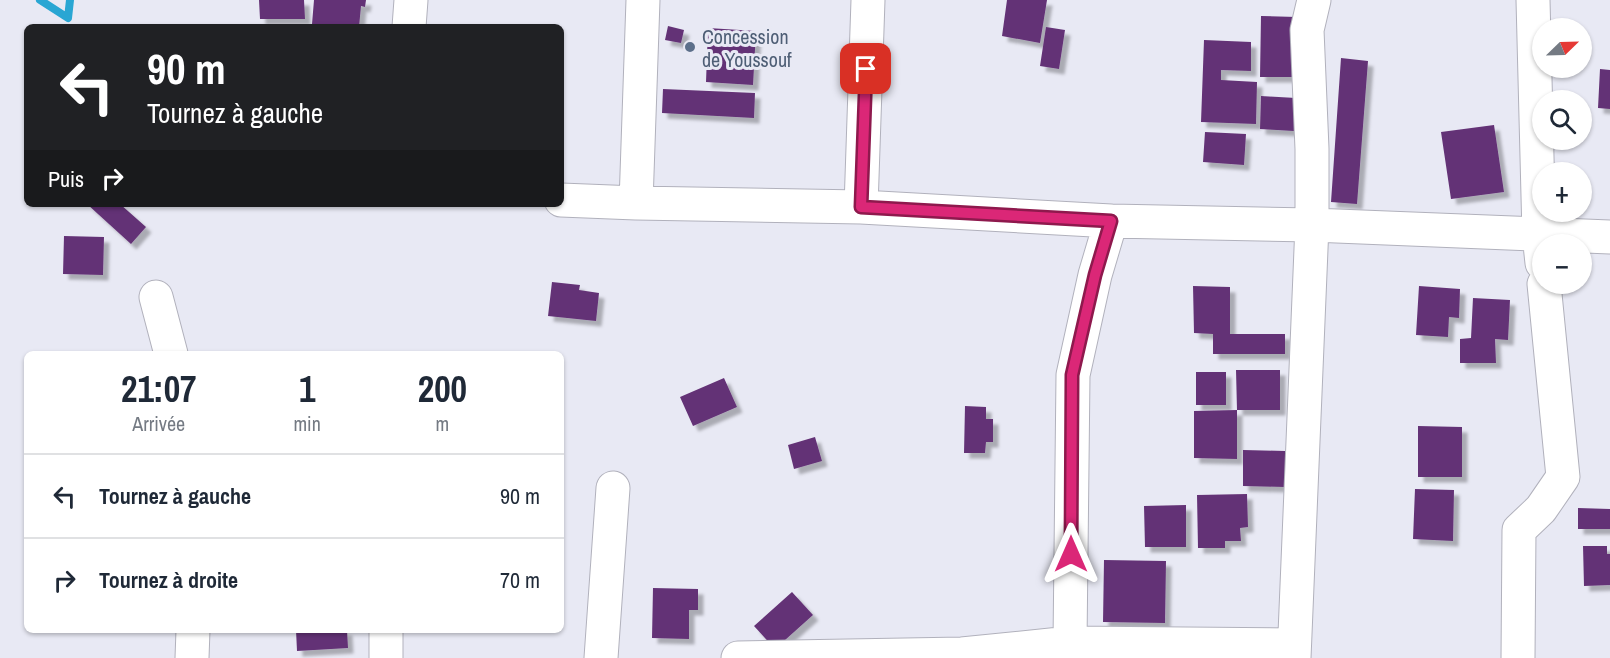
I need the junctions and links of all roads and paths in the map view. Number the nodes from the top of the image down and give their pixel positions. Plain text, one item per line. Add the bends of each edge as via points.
1 (411, 0) edge
2 (643, 0) edge
3 (868, 0) edge
4 (1314, 0) edge
5 (1533, 0) edge
6 (409, 24) edge
7 (564, 200) edge
8 (636, 203) junction
9 (861, 207) junction
10 (1111, 221) junction
11 (1312, 225) junction
12 (1540, 234) edge
13 (1610, 237) edge
14 (1592, 240) edge
15 (1532, 248) edge
16 (1545, 294) edge
17 (156, 297) dead end
18 (170, 351) edge
19 (613, 488) dead end
20 (193, 633) edge
21 (386, 633) edge
22 (1070, 651) edge
23 (1294, 651) edge
24 (859, 656) edge
25 (192, 658) edge
26 (386, 658) edge
27 (601, 658) edge
28 (738, 658) edge
29 (1518, 658) edge

1 - 6 street
2 - 8 street
3 - 9 street
4 - 11 street via 1307,30
5 - 12 street
7 - 8 street
8 - 9 street
9 - 10 street
10 - 11 street
10 - 22 street via 1072,375
11 - 15 street
11 - 23 street
13 - 14 street
16 - 29 street via 1563,477 1541,509 1519,530
17 - 18 street
19 - 27 street
20 - 25 street
21 - 26 street
22 - 23 street
22 - 24 street
24 - 28 street

